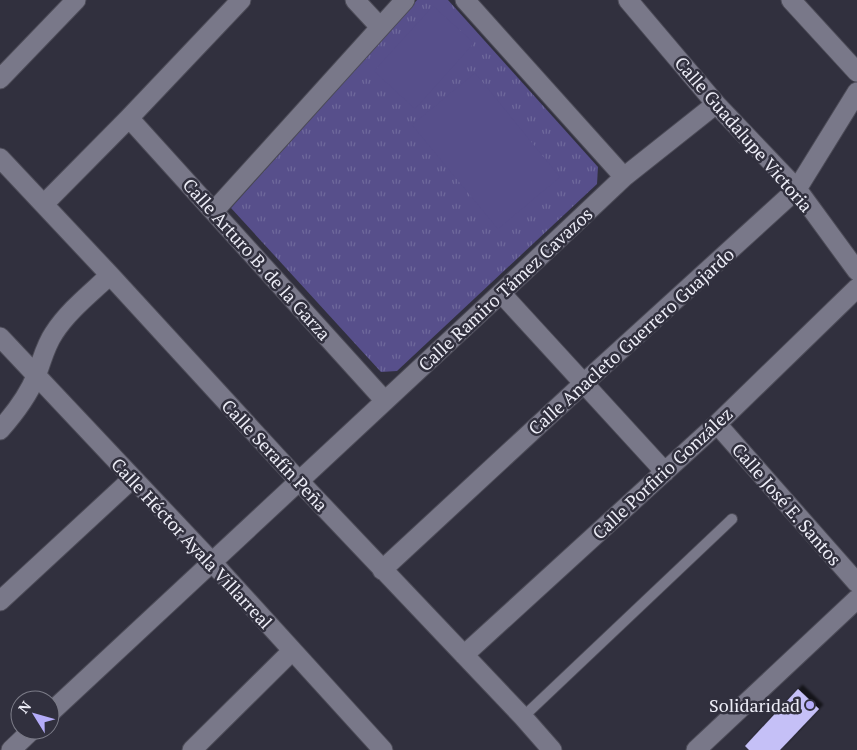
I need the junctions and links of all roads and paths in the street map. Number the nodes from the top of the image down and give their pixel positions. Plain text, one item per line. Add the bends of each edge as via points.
1 (76, 0) edge
2 (241, 0) edge
3 (355, 0) edge
4 (405, 0) edge
5 (465, 0) edge
6 (628, 0) edge
7 (790, 0) edge
8 (380, 27) junction
9 (857, 72) edge
10 (0, 79) edge
11 (857, 92) edge
12 (716, 104) junction
13 (130, 118) junction
14 (0, 158) edge
15 (624, 177) junction
16 (797, 189) junction
17 (44, 204) junction
18 (214, 211) junction
19 (857, 271) edge
20 (110, 275) junction
21 (857, 288) edge
22 (501, 293) junction
23 (0, 337) edge
24 (36, 376) junction
25 (584, 383) junction
26 (385, 401) junction
27 (717, 424) junction
28 (0, 430) edge
29 (665, 472) junction
30 (133, 478) junction
31 (299, 481) junction
32 (732, 520) dead end
33 (212, 562) junction
34 (382, 570) junction
35 (857, 583) edge
36 (857, 599) edge
37 (0, 600) edge
38 (292, 651) junction
39 (464, 655) junction
40 (60, 704) edge
41 (523, 717) junction
42 (22, 740) edge
43 (204, 746) edge
44 (701, 748) edge
45 (11, 750) edge
46 (382, 750) edge
47 (552, 750) edge

1 - 10 street
2 - 13 street
3 - 8 street
4 - 8 street
5 - 15 street
6 - 12 street, Calle Guadalupe Victoria
7 - 9 street
8 - 18 street
11 - 16 street, Calle Anacleto Guerrero Guajardo
12 - 15 street, Calle Ramiro Támez Cavazos
12 - 16 street, Calle Guadalupe Victoria
13 - 17 street
13 - 18 street, Calle Arturo B. de la Garza
14 - 17 street, Calle Serafín Peña
15 - 22 street, Calle Ramiro Támez Cavazos
16 - 19 street, Calle Guadalupe Victoria
16 - 25 street, Calle Anacleto Guerrero Guajardo
17 - 20 street, Calle Serafín Peña
18 - 26 street, Calle Arturo B. de la Garza
20 - 24 street via 54,333
20 - 31 street, Calle Serafín Peña
21 - 27 street, Calle Porfirio González
22 - 25 street
22 - 26 street, Calle Ramiro Támez Cavazos
23 - 24 street, Calle Héctor Ayala Villarreal
24 - 28 street via 25,399
24 - 30 street, Calle Héctor Ayala Villarreal
25 - 29 street
25 - 34 street, Calle Anacleto Guerrero Guajardo
26 - 31 street, Calle Ramiro Támez Cavazos
27 - 29 street, Calle Porfirio González
27 - 35 street, Calle José E. Santos
29 - 39 street, Calle Porfirio González
30 - 33 street, Calle Héctor Ayala Villarreal
30 - 37 street
31 - 33 street, Calle Ramiro Támez Cavazos
31 - 34 street, Calle Serafín Peña
32 - 41 lane
33 - 38 street, Calle Héctor Ayala Villarreal
33 - 40 street, Calle Ramiro Támez Cavazos
34 - 39 street, Calle Serafín Peña
36 - 44 street
38 - 43 street
38 - 46 street, Calle Héctor Ayala Villarreal
39 - 41 street, Calle Serafín Peña
41 - 47 street, Calle Serafín Peña
42 - 45 street

